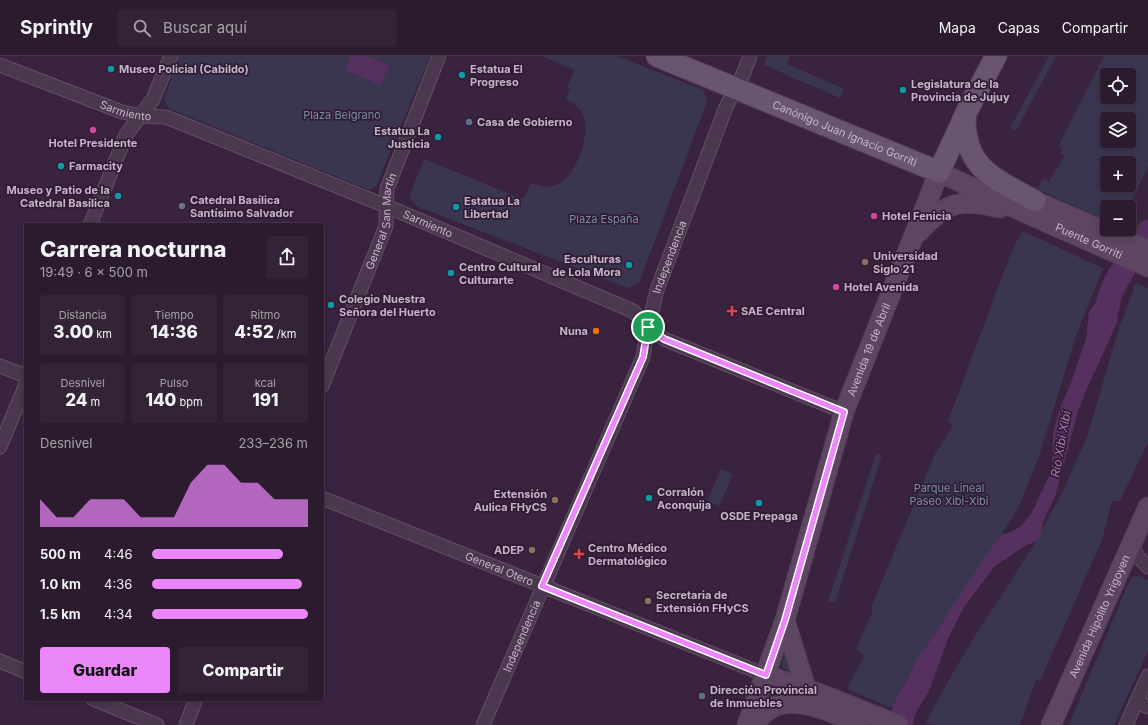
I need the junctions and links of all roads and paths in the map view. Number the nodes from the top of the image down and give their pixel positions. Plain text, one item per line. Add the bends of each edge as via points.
1 (171, 56) edge
2 (439, 56) edge
3 (657, 56) edge
4 (691, 56) edge
5 (750, 56) edge
6 (996, 56) edge
7 (0, 65) edge
8 (738, 82) junction
9 (142, 116) junction
10 (965, 116) junction
11 (942, 166) junction
12 (386, 206) junction
13 (1033, 208) junction
14 (91, 223) edge
15 (911, 241) junction
16 (1148, 250) edge
17 (1148, 267) edge
18 (648, 327) junction
19 (0, 366) edge
20 (24, 375) edge
21 (324, 381) edge
22 (24, 389) edge
23 (844, 412) junction
24 (0, 447) edge
25 (324, 499) edge
26 (1146, 517) edge
27 (1131, 546) junction
28 (1148, 567) edge
29 (542, 586) junction
30 (785, 620) junction
31 (0, 661) edge
32 (24, 671) edge
33 (766, 675) junction
34 (1148, 676) edge
35 (806, 689) junction
36 (98, 701) edge
37 (195, 701) edge
38 (829, 704) junction
39 (1142, 705) edge
40 (157, 725) edge
41 (186, 725) edge
42 (483, 725) edge
43 (747, 725) edge
44 (752, 725) edge
45 (860, 725) edge
46 (898, 725) edge
47 (1051, 725) edge
48 (1126, 725) edge

1 - 9 street via 154,99
2 - 12 street, General San Martín via 387,189
3 - 8 main road, Canónigo Juan Ignacio Gorriti
4 - 8 main road, Canónigo Juan Ignacio Gorriti
5 - 8 street, Independencia
6 - 10 main road
7 - 9 street, Sarmiento via 122,112
8 - 11 main road, Canónigo Juan Ignacio Gorriti
8 - 18 street, Independencia via 726,107 657,290
9 - 12 street, Sarmiento via 166,117
9 - 14 street via 126,135
10 - 11 main road
10 - 13 main road via 966,136 973,157 986,172
11 - 13 main road, Canónigo Juan Ignacio Gorriti
11 - 15 main road, Avenida 19 de Abril
12 - 18 street, Sarmiento via 633,311
12 - 21 street, General San Martín via 386,226
13 - 15 main road via 966,202 955,204 931,219
13 - 16 main road, Puente Gorriti
13 - 17 main road, Puente Gorriti
15 - 23 main road, Avenida 19 de Abril
18 - 23 street, Sarmiento via 664,339
18 - 29 street, Independencia via 643,357
19 - 20 street
22 - 24 street
23 - 30 main road, Avenida 19 de Abril
25 - 29 street, General Otero
26 - 27 main road, Avenida Hipólito Yrigoyen
27 - 28 street
27 - 47 main road, Avenida Hipólito Yrigoyen
29 - 33 street, General Otero
29 - 42 street, Independencia
30 - 33 main road, Avenida 19 de Abril
30 - 35 main road
31 - 32 street
33 - 35 main road
33 - 43 main road, Avenida 19 de Abril
34 - 39 street
35 - 38 main road
36 - 40 street
37 - 41 street
38 - 44 main road via 788,703 770,709
38 - 45 main road
38 - 46 main road
39 - 48 street

